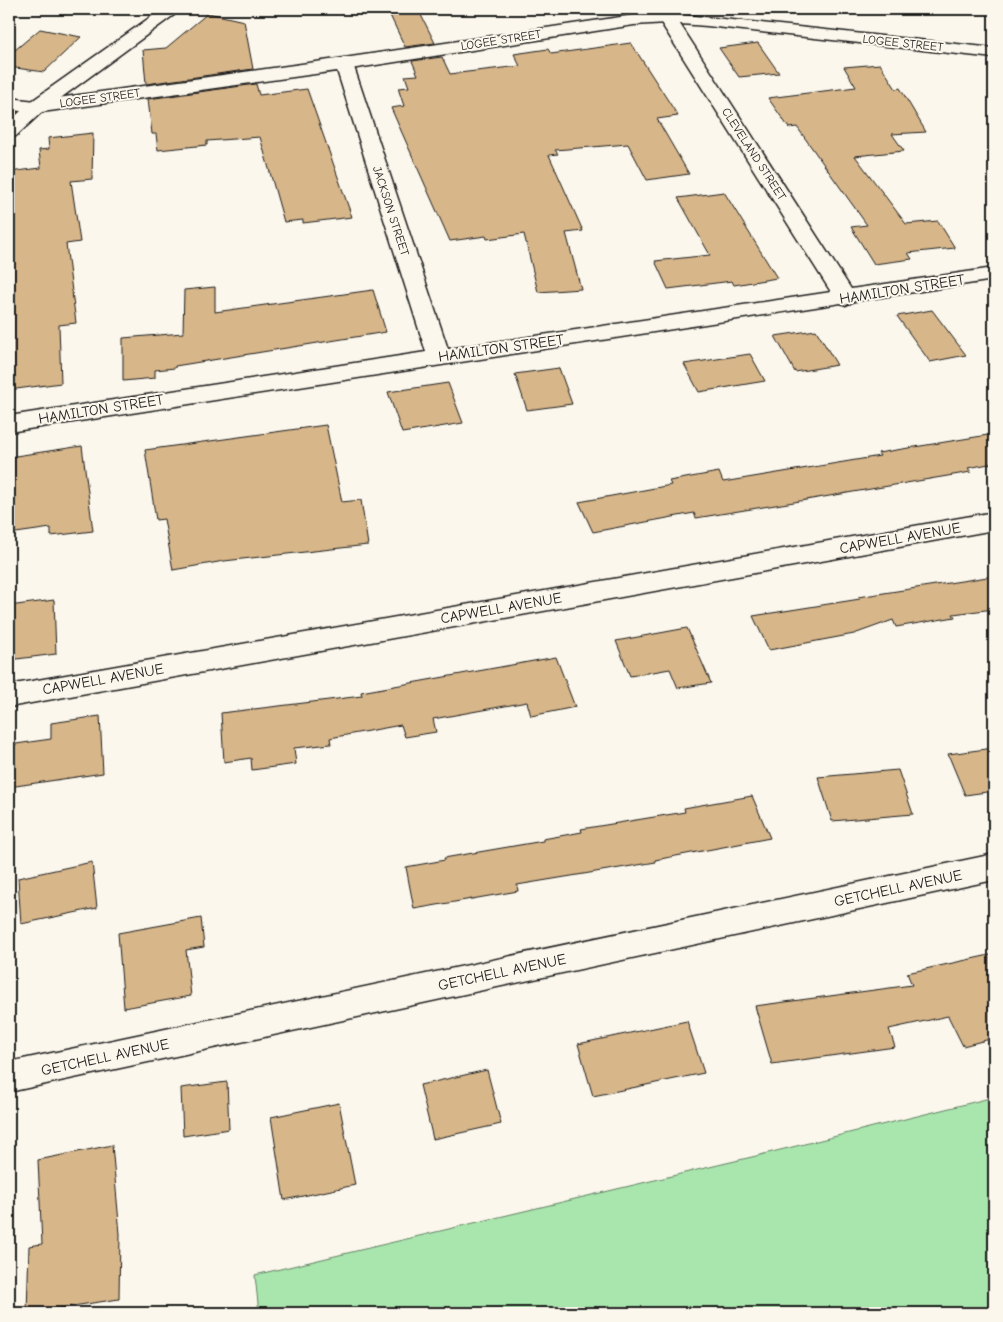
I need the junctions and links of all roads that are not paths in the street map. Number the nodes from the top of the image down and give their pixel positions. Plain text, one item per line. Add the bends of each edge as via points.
1 (174, 9) edge
2 (667, 13) edge
3 (994, 53) edge
4 (344, 64) junction
5 (9, 104) edge
6 (36, 107) junction
7 (9, 132) edge
8 (994, 274) edge
9 (846, 298) junction
10 (439, 357) junction
11 (9, 424) edge
12 (994, 521) edge
13 (9, 696) edge
14 (994, 867) edge
15 (9, 1077) edge

1 - 6 street
2 - 3 street, LOGEE STREET via 707,21
2 - 4 street, LOGEE STREET
2 - 9 street, CLEVELAND STREET
4 - 6 street, LOGEE STREET
4 - 10 street, JACKSON STREET
5 - 6 street, LOGEE STREET
6 - 7 street
8 - 9 street, HAMILTON STREET
9 - 10 street, HAMILTON STREET
10 - 11 street, HAMILTON STREET
12 - 13 street, CAPWELL AVENUE
14 - 15 street, GETCHELL AVENUE

